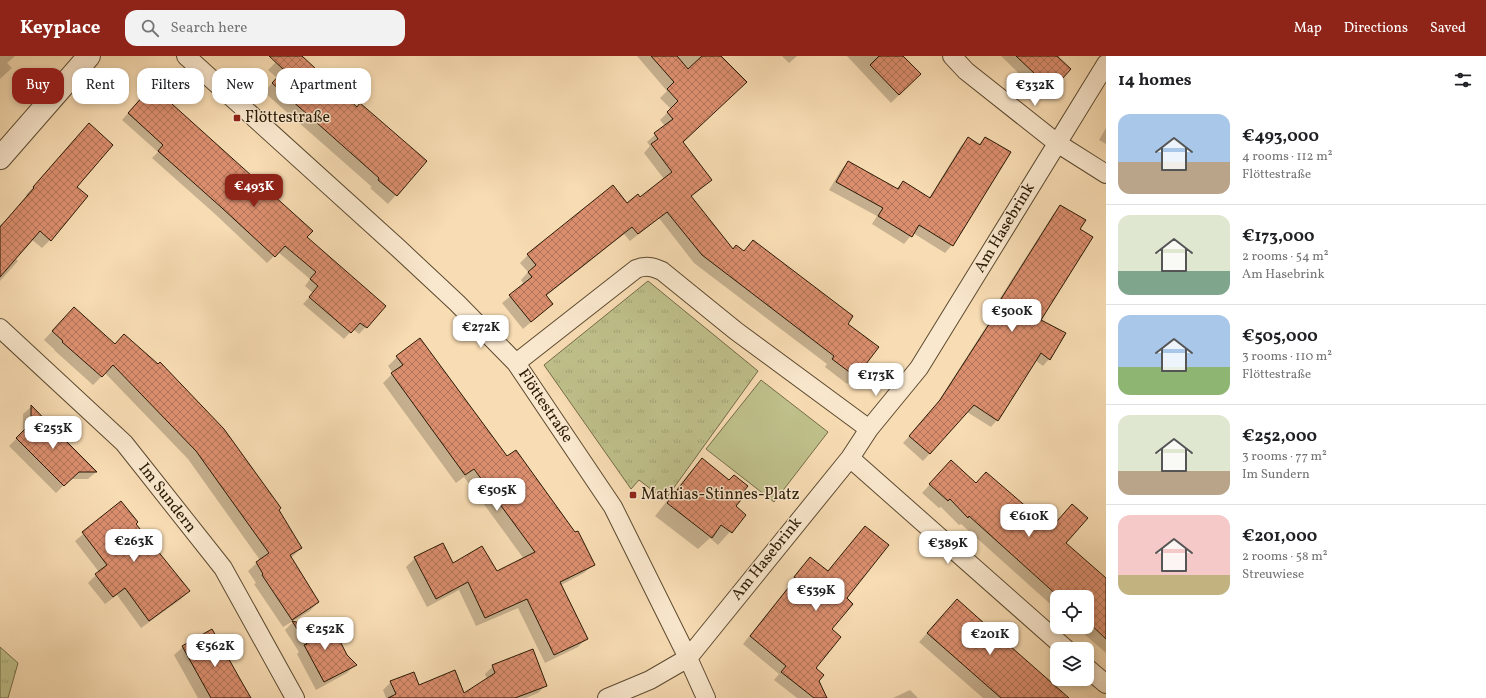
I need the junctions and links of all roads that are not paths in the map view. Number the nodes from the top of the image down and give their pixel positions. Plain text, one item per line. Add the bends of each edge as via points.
1 (89, 56) edge
2 (186, 56) edge
3 (952, 56) edge
4 (1106, 64) edge
5 (1057, 143) junction
6 (0, 158) edge
7 (1106, 174) edge
8 (0, 328) edge
9 (516, 363) junction
10 (869, 429) junction
11 (850, 458) junction
12 (1058, 642) edge
13 (688, 658) junction
14 (1094, 674) edge
15 (1106, 684) edge
16 (295, 698) edge
17 (607, 698) edge
18 (706, 698) edge

1 - 6 street
2 - 9 street, Flöttestraße via 397,247
3 - 5 street via 966,71
4 - 5 street, Am Hasebrink
5 - 7 street
5 - 10 street, Am Hasebrink via 919,368
8 - 16 street, Im Sundern via 124,443 223,568
9 - 10 street via 636,269 642,266 651,267 662,271 736,332
9 - 13 street, Flöttestraße via 613,507
10 - 11 street, Am Hasebrink
11 - 12 street
11 - 13 street, Am Hasebrink
13 - 17 street, Am Hasebrink via 650,680
13 - 18 street, Flöttestraße
14 - 15 street

